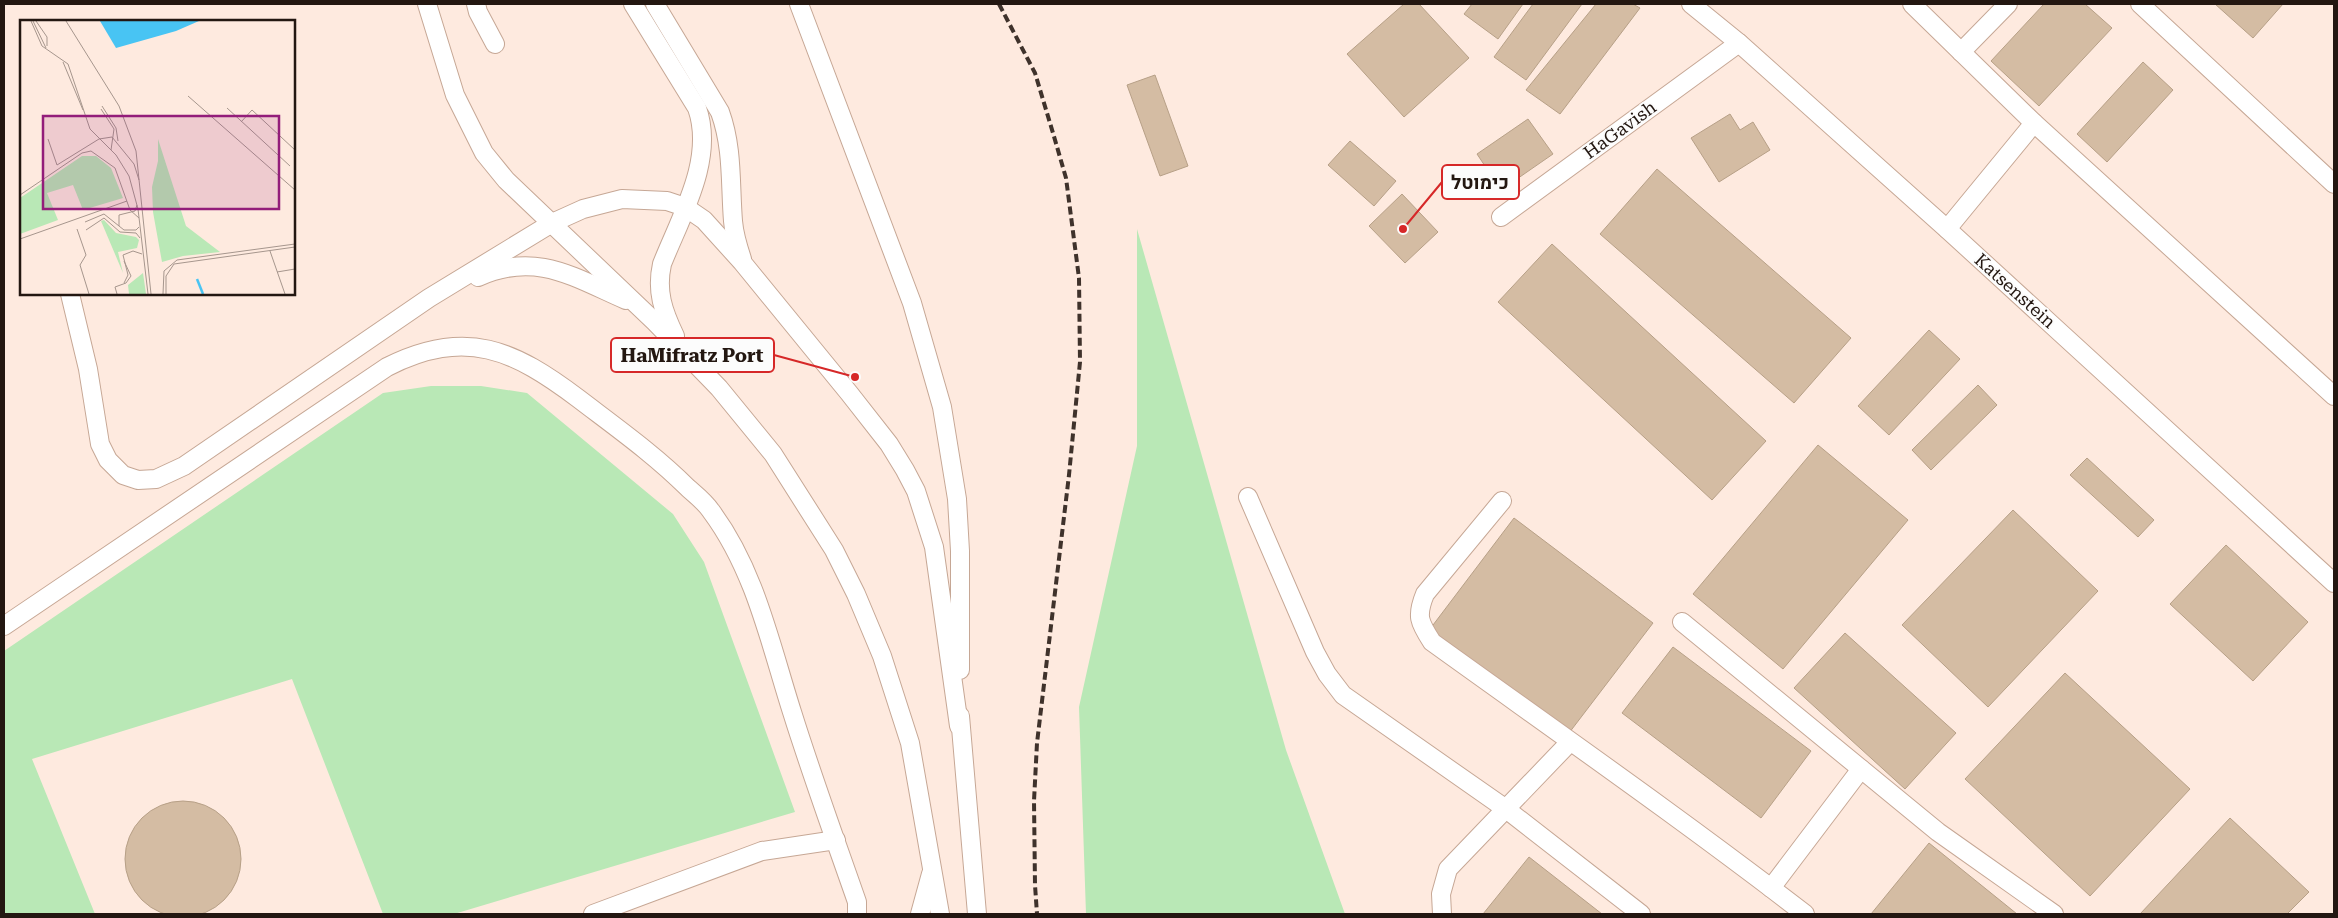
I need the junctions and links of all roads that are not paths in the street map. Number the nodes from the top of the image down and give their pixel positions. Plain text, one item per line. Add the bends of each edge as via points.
1 (427, 4) edge
2 (476, 4) edge
3 (633, 4) edge
4 (654, 4) edge
5 (800, 4) edge
6 (1691, 4) edge
7 (1912, 4) edge
8 (2008, 4) edge
9 (2140, 4) edge
10 (1739, 43) junction
11 (495, 44) dead end
12 (1961, 52) junction
13 (2034, 123) junction
14 (2334, 184) edge
15 (685, 207) junction
16 (1501, 217) dead end
17 (552, 223) junction
18 (1947, 229) junction
19 (742, 262) junction
20 (70, 295) edge
21 (429, 298) junction
22 (637, 305) junction
23 (682, 350) junction
24 (2334, 396) edge
25 (1248, 497) dead end
26 (1502, 501) dead end
27 (2334, 583) edge
28 (1682, 622) dead end
29 (4, 626) edge
30 (959, 726) junction
31 (1570, 742) junction
32 (1861, 769) junction
33 (1506, 809) junction
34 (836, 840) junction
35 (932, 869) junction
36 (1771, 888) junction
37 (594, 914) edge
38 (857, 914) edge
39 (920, 914) edge
40 (940, 914) edge
41 (977, 914) edge
42 (1442, 914) edge
43 (1641, 914) edge
44 (1805, 914) edge
45 (2054, 914) edge

1 - 17 street via 455,95 484,153 506,180
2 - 11 street
3 - 15 street via 697,108 702,124 701,160
4 - 19 street via 720,112 731,156 733,223
5 - 30 street via 912,303 942,407 957,499 960,550
6 - 10 street, Katsenstein
7 - 12 street
8 - 12 street
9 - 14 street
10 - 16 street, HaGavish
10 - 18 street, Katsenstein
12 - 13 street
13 - 18 street
13 - 24 street
15 - 17 street via 653,199 622,199 583,209
15 - 19 street via 704,220
15 - 23 street via 659,278 660,299
17 - 21 street
17 - 22 street
18 - 27 street, Katsenstein
19 - 30 street via 888,444 916,492 934,547
20 - 21 street via 88,369 100,444 108,460 123,475 138,480 156,479 184,466
21 - 22 street via 508,266 530,265 558,270
22 - 23 street
23 - 35 street via 719,388 773,454 830,542 856,594 882,656 910,743
25 - 33 street via 1314,652 1343,695
26 - 31 street via 1425,594 1420,608 1420,624 1432,642
28 - 32 street
29 - 34 street via 387,367 422,352 450,346 506,353 562,387 664,464 710,510 737,554 766,620 792,711
30 - 41 street
31 - 33 street
31 - 36 street
32 - 36 street
32 - 45 street via 1938,832
33 - 42 street via 1448,869 1441,894
33 - 43 street
34 - 37 street via 762,852
34 - 38 street via 857,902
35 - 39 street
35 - 40 street
36 - 44 street

